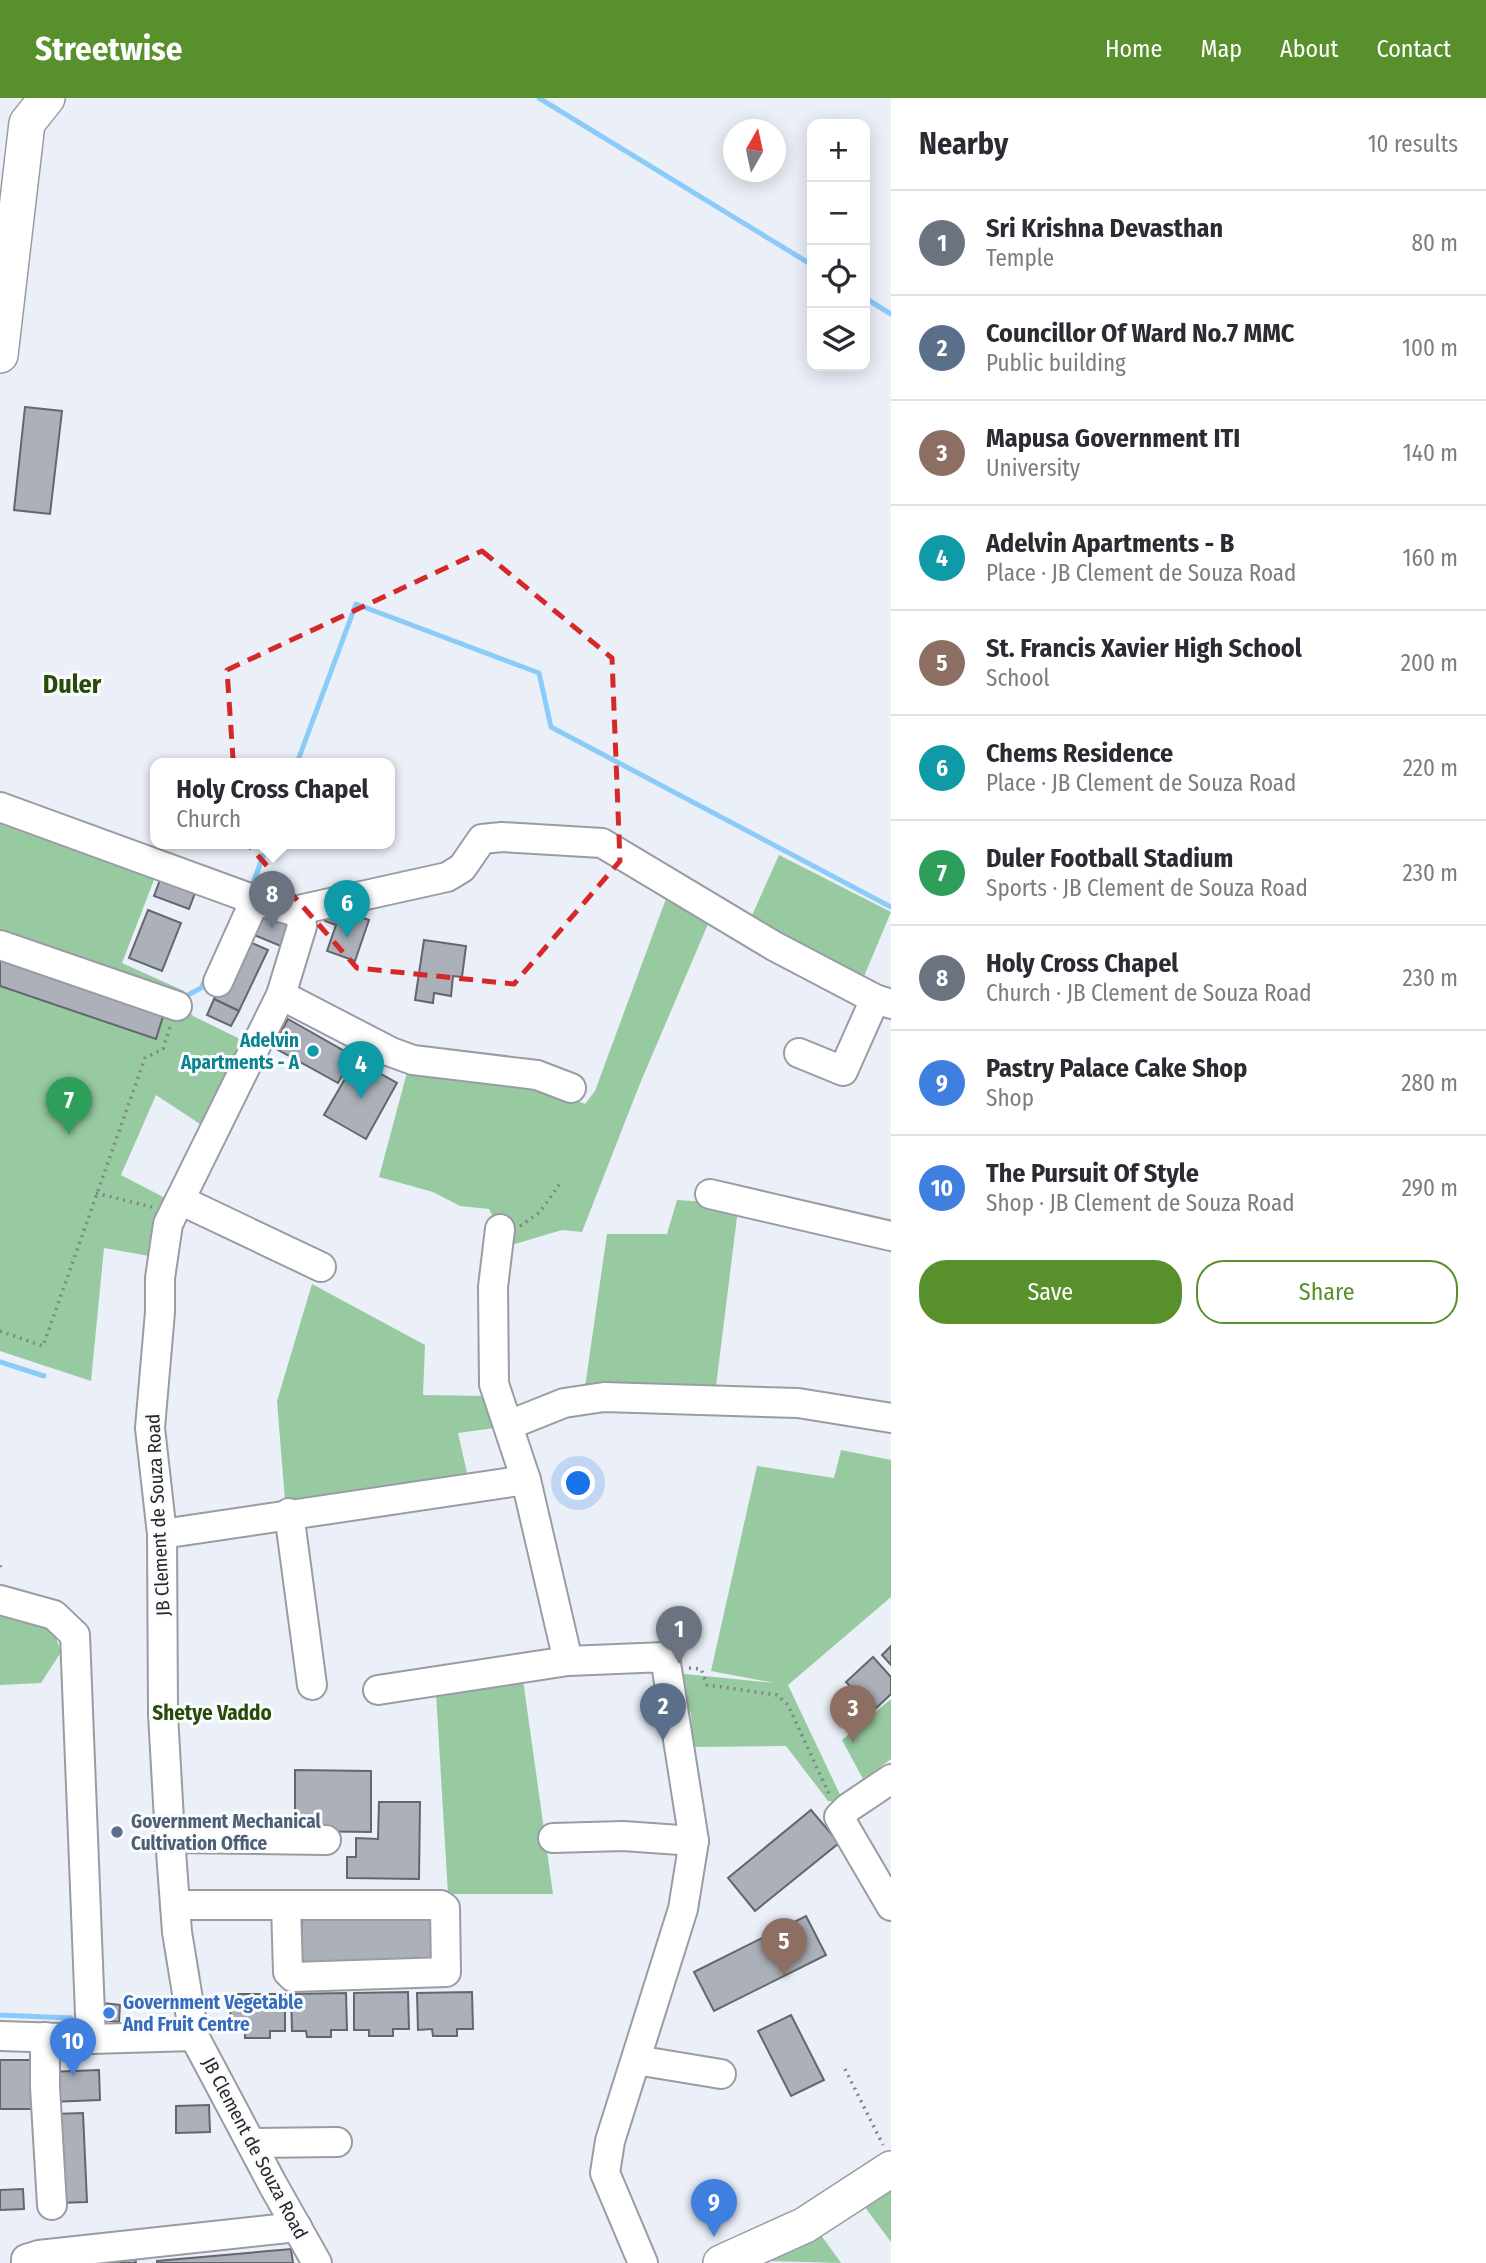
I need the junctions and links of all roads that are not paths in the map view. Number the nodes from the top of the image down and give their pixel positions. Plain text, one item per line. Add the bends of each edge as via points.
1 (31, 106) edge
2 (1, 340) edge
3 (0, 807) edge
4 (255, 900) junction
5 (294, 911) junction
6 (0, 945) edge
7 (218, 982) dead end
8 (281, 995) junction
9 (883, 1001) edge
10 (177, 1006) road end
11 (799, 1053) dead end
12 (570, 1088) dead end
13 (710, 1194) dead end
14 (174, 1212) junction
15 (500, 1229) road end
16 (891, 1236) edge
17 (321, 1267) dead end
18 (891, 1418) edge
19 (509, 1425) junction
20 (526, 1480) junction
21 (289, 1513) junction
22 (162, 1534) junction
23 (0, 1600) edge
24 (568, 1661) junction
25 (312, 1685) dead end
26 (378, 1690) dead end
27 (891, 1779) edge
28 (170, 1838) junction
29 (553, 1838) dead end
30 (326, 1840) dead end
31 (694, 1841) junction
32 (175, 1905) junction
33 (286, 1905) junction
34 (891, 1906) edge
35 (0, 2036) edge
36 (194, 2036) junction
37 (45, 2037) junction
38 (91, 2039) junction
39 (636, 2060) junction
40 (722, 2074) dead end
41 (337, 2142) dead end
42 (251, 2143) junction
43 (889, 2162) edge
44 (52, 2206) dead end
45 (297, 2227) junction
46 (26, 2263) edge
47 (317, 2263) edge
48 (643, 2263) edge
49 (721, 2263) edge

1 - 2 main road
3 - 4 street
4 - 5 street
4 - 7 street
5 - 8 street, JB Clement de Souza Road via 302,926
5 - 9 street via 447,877 462,868 482,839 602,843 774,946
6 - 10 street
8 - 12 street via 413,1060 537,1075
8 - 14 street, JB Clement de Souza Road
9 - 11 street via 843,1071
13 - 16 street
14 - 17 street
14 - 22 street, JB Clement de Souza Road via 160,1278 150,1428
15 - 19 street via 493,1287 494,1384
18 - 19 street via 798,1404 604,1397 564,1403
19 - 20 street
20 - 21 street
20 - 24 street
21 - 22 street
21 - 25 street
22 - 28 street, JB Clement de Souza Road via 163,1714
23 - 38 street via 54,1615 75,1635
24 - 26 street
24 - 31 street via 665,1657
27 - 34 street via 839,1817
28 - 30 street
28 - 32 street, JB Clement de Souza Road
29 - 31 street
31 - 39 street via 683,1909
32 - 33 street
32 - 36 street, JB Clement de Souza Road
33 - 33 street via 441,1905 446,1908 446,1972 293,1977 288,1972
35 - 37 street
36 - 38 street
36 - 42 street, JB Clement de Souza Road
37 - 38 street
37 - 44 street
39 - 40 street
39 - 48 street via 610,2141 605,2173
41 - 42 street
42 - 45 street, JB Clement de Souza Road
43 - 49 main road via 805,2225
45 - 46 street via 39,2255
45 - 47 street, JB Clement de Souza Road

